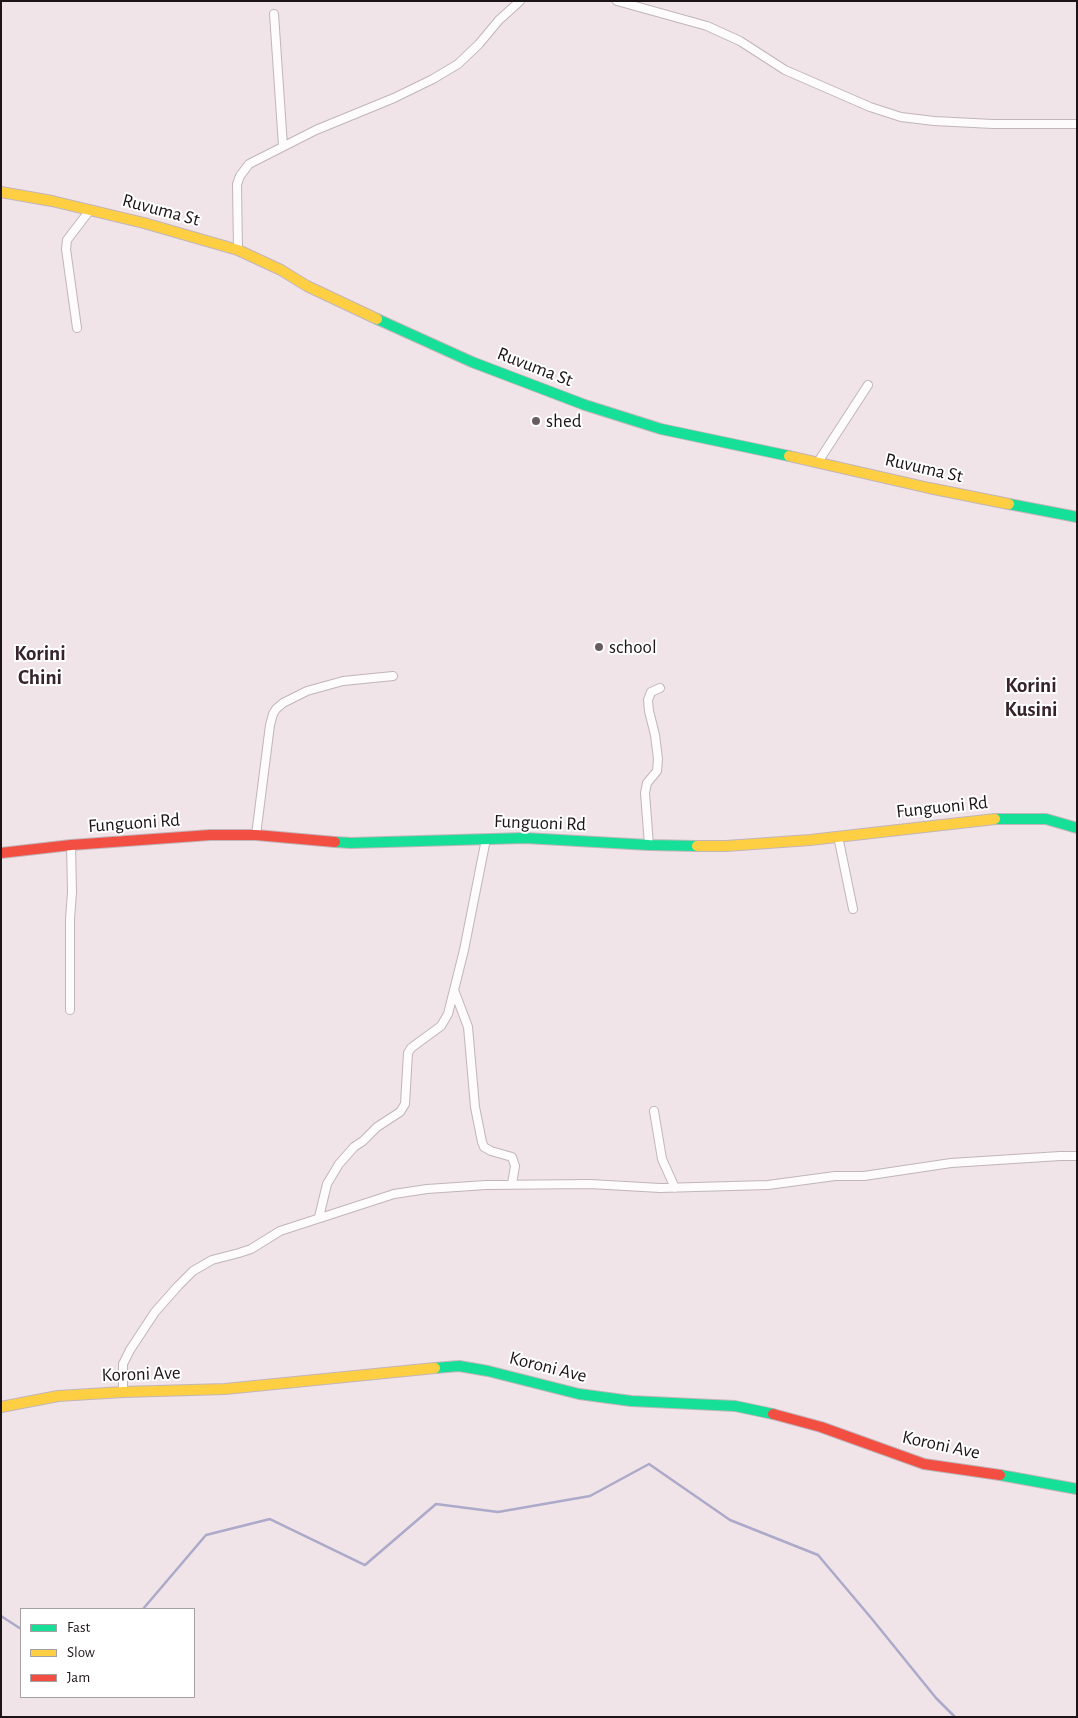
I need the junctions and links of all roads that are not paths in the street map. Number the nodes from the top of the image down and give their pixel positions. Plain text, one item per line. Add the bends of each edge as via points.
1 (520, 1) edge
2 (617, 1) edge
3 (274, 14) dead end
4 (1077, 124) edge
5 (283, 146) junction
6 (1, 192) edge
7 (90, 210) junction
8 (238, 250) junction
9 (77, 328) dead end
10 (868, 385) dead end
11 (818, 462) junction
12 (1077, 517) edge
13 (393, 676) dead end
14 (660, 688) dead end
15 (1077, 828) edge
16 (256, 835) junction
17 (838, 836) junction
18 (486, 839) junction
19 (70, 845) junction
20 (649, 845) junction
21 (1, 854) edge
22 (853, 909) dead end
23 (454, 990) junction
24 (70, 1010) dead end
25 (654, 1111) dead end
26 (1077, 1156) edge
27 (512, 1184) junction
28 (675, 1188) junction
29 (318, 1218) junction
30 (123, 1392) junction
31 (1, 1407) edge
32 (1077, 1489) edge

1 - 5 street via 458,64 394,98
2 - 4 street via 707,26 740,41 785,70 901,117 993,124
3 - 5 street
5 - 8 street via 249,164 240,176 237,184
6 - 7 street, Ruvuma St
7 - 8 street, Ruvuma St
7 - 9 street via 69,235 66,249
8 - 11 street, Ruvuma St via 307,286 454,354 585,405 661,429
10 - 11 street
11 - 12 street, Ruvuma St
13 - 16 street via 343,681 307,692 276,709 270,725
14 - 20 street via 651,692 648,700 658,759 645,793
15 - 17 street, Funguoni Rd via 1046,819 1006,818
16 - 18 street, Funguoni Rd via 351,843
16 - 19 street, Funguoni Rd
17 - 20 street, Funguoni Rd via 726,846
17 - 22 street
18 - 20 street, Funguoni Rd
18 - 23 street
19 - 21 street, Funguoni Rd
19 - 24 street
23 - 27 street via 468,1027 475,1108 482,1142 491,1151 512,1157 515,1166
23 - 29 street via 445,1021 408,1052 405,1104 400,1112 377,1127 339,1164 327,1184
25 - 28 street via 662,1159
26 - 28 street via 951,1163 864,1176 835,1176 768,1185
27 - 28 street
27 - 29 street via 394,1194
29 - 30 street via 280,1232 239,1253 212,1260 193,1271 155,1312 130,1350 123,1364
30 - 31 street, Koroni Ave via 58,1396
30 - 32 street, Koroni Ave via 225,1389 459,1366 586,1396 649,1403 735,1406 764,1411 821,1427 924,1464

